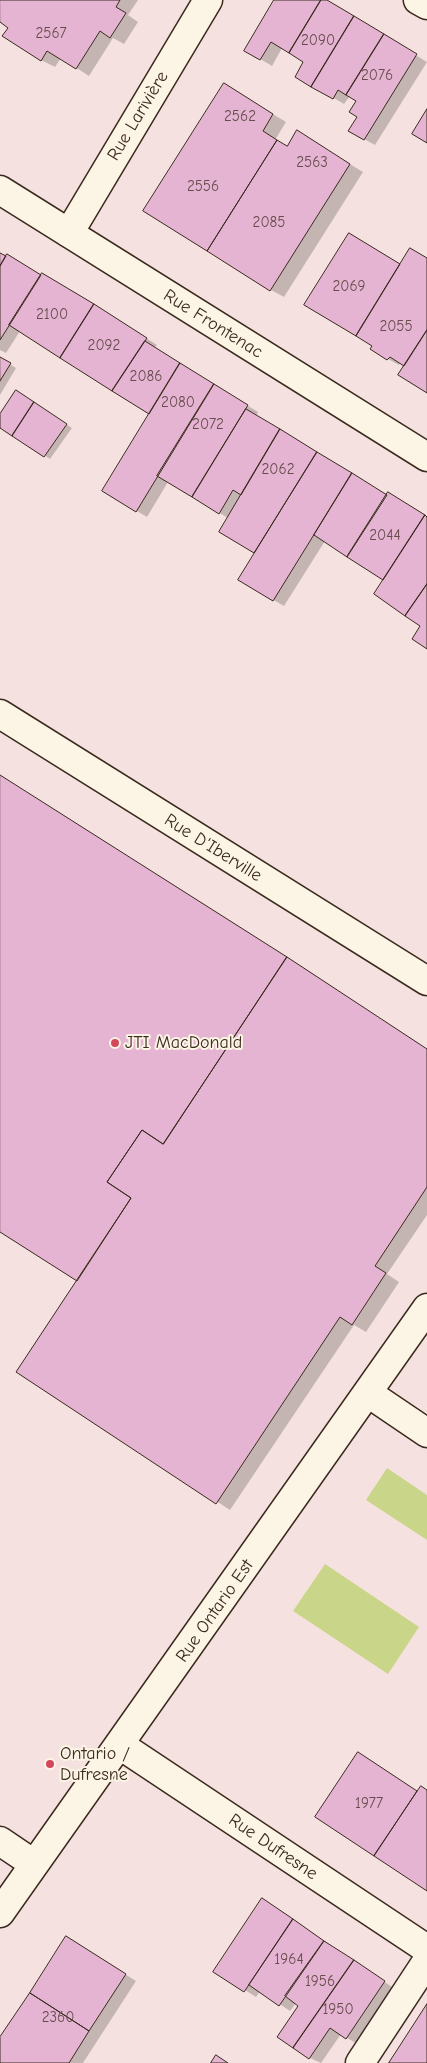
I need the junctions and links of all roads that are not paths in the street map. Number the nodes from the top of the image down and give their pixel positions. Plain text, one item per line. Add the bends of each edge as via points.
1 (208, 0) edge
2 (418, 0) edge
3 (427, 5) edge
4 (0, 190) edge
5 (69, 233) junction
6 (427, 457) edge
7 (0, 714) edge
8 (427, 981) edge
9 (427, 1308) edge
10 (368, 1393) junction
11 (427, 1433) edge
12 (120, 1745) junction
13 (0, 1841) edge
14 (34, 1864) junction
15 (0, 1913) edge
16 (427, 1949) edge
17 (427, 1961) edge
18 (360, 2063) edge

1 - 5 main road, Rue Larivière
2 - 3 main road
4 - 5 main road, Rue Frontenac
5 - 6 main road, Rue Frontenac
7 - 8 main road, Rue D'Iberville
9 - 10 main road, Rue Ontario Est
10 - 11 main road
10 - 12 main road, Rue Ontario Est
12 - 14 main road, Rue Ontario Est
12 - 16 main road, Rue Dufresne
13 - 14 main road
14 - 15 main road, Rue Ontario Est
17 - 18 main road

